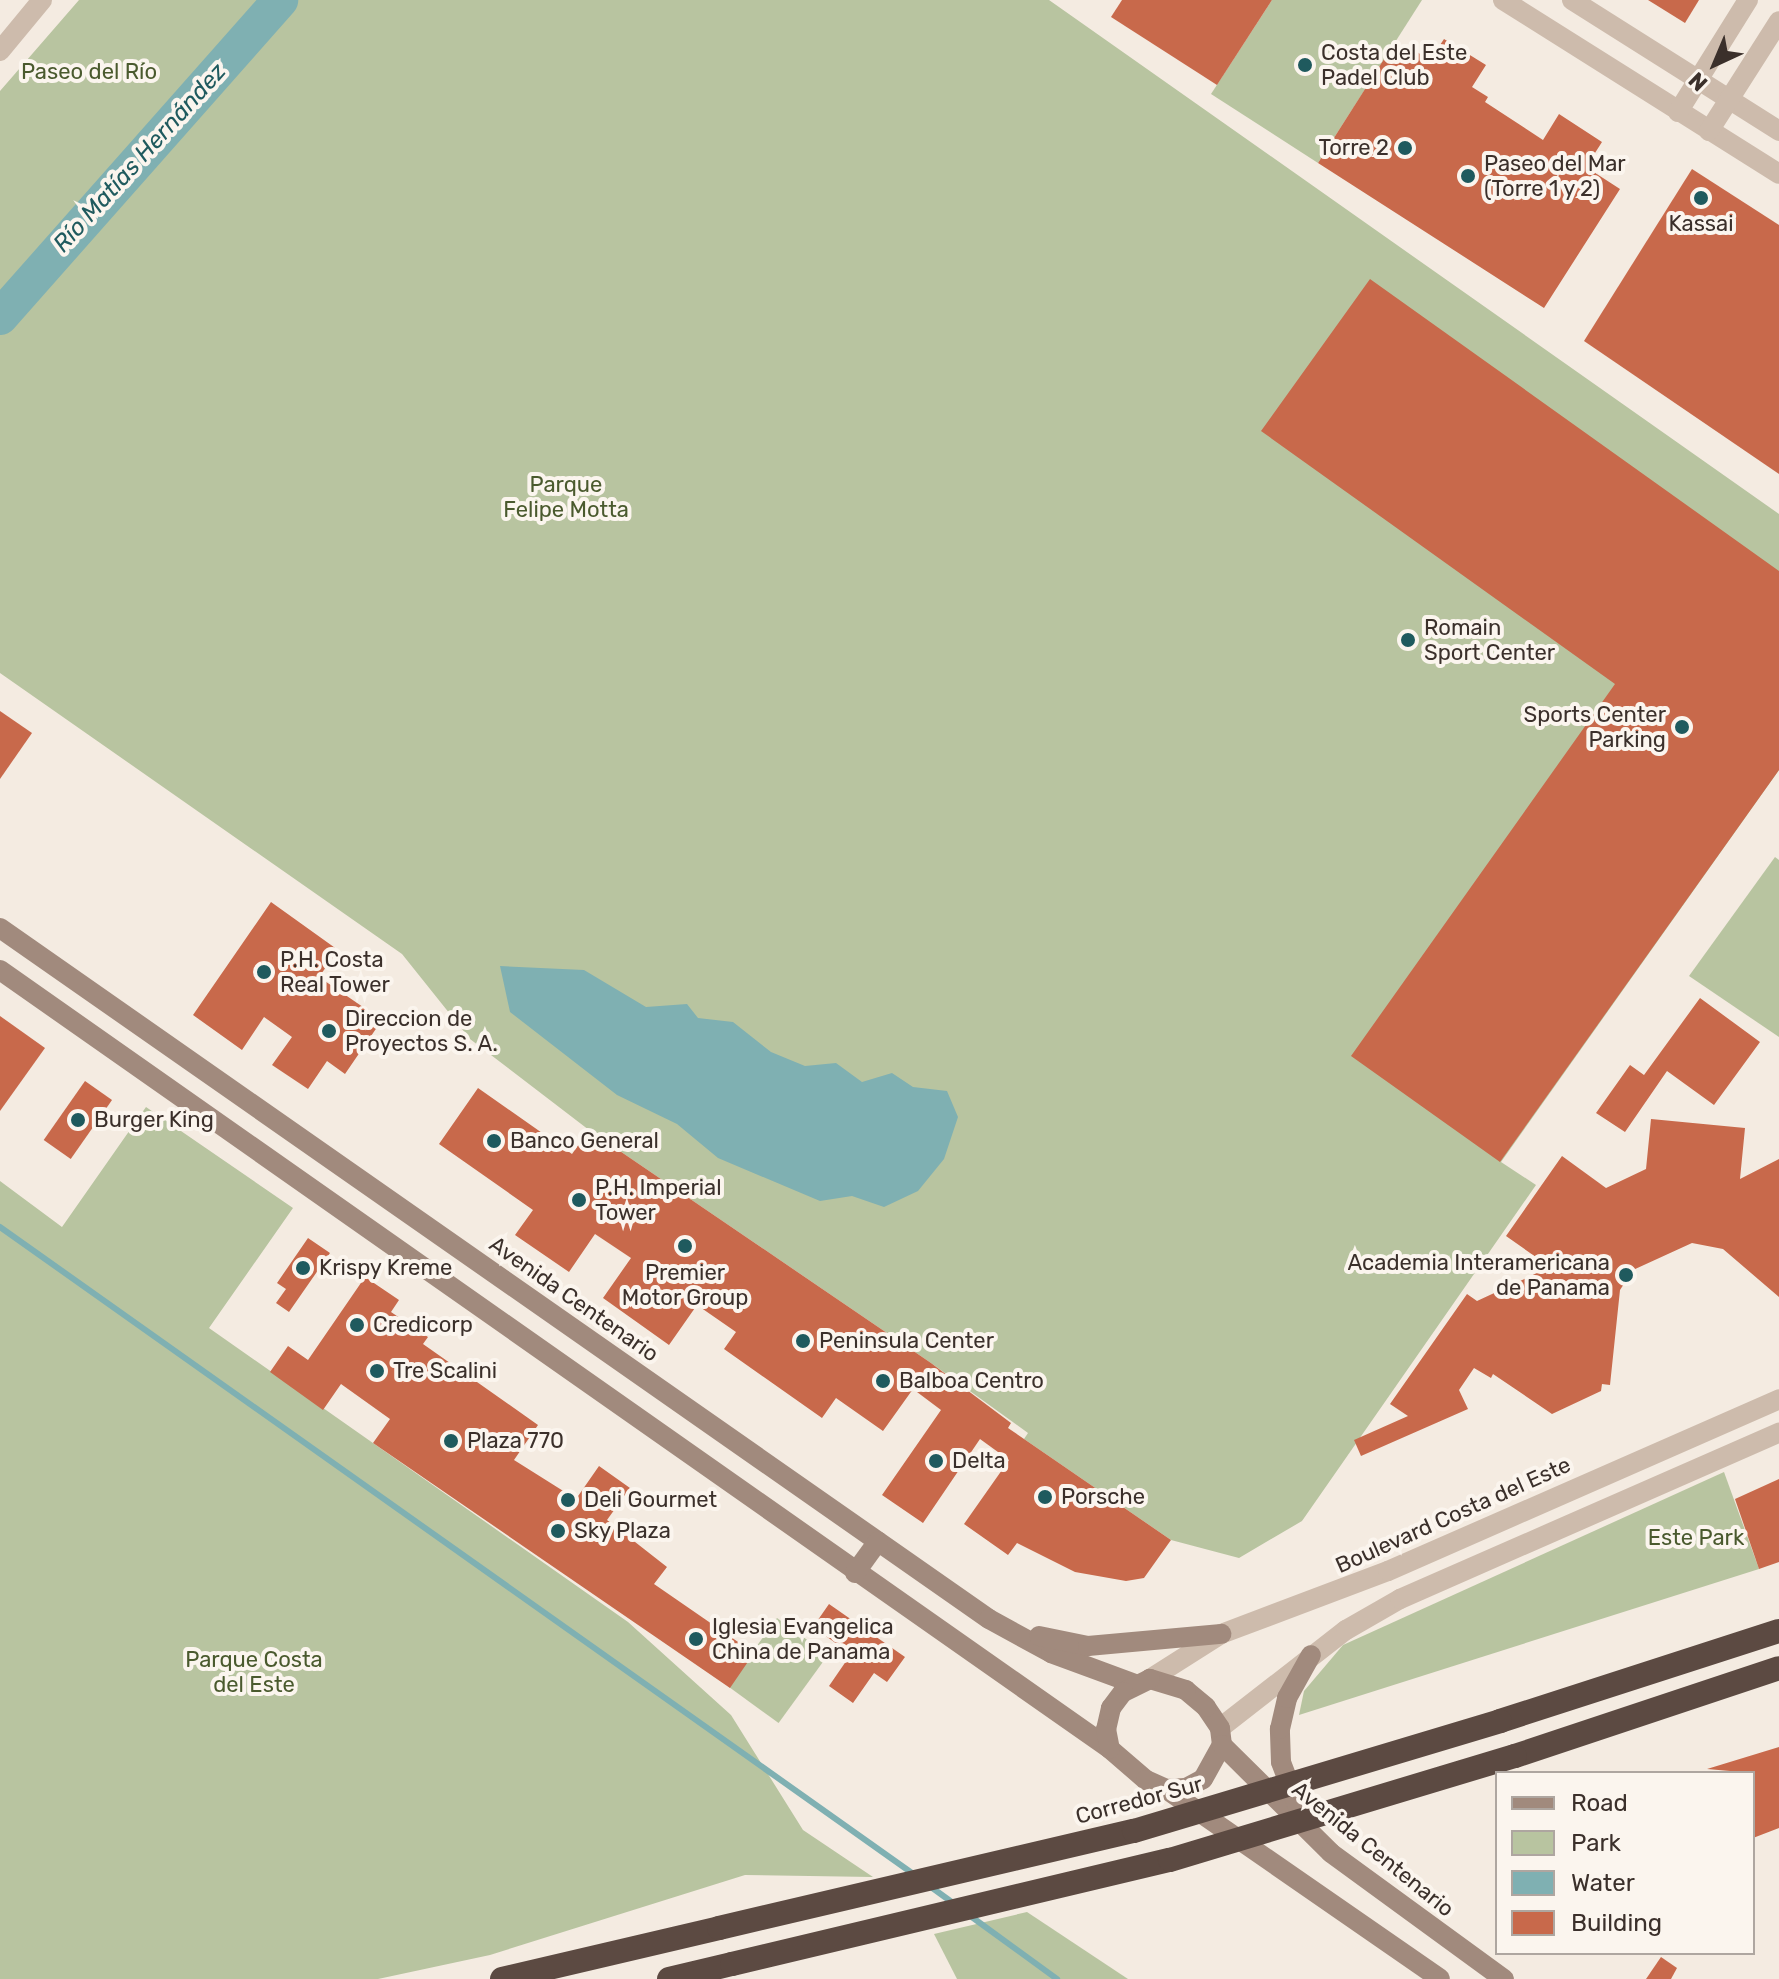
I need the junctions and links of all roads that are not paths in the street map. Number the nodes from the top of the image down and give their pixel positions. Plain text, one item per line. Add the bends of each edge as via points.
1 (42, 0) edge
2 (1503, 0) edge
3 (1572, 0) edge
4 (1748, 0) edge
5 (1779, 21) edge
6 (0, 51) edge
7 (1698, 80) junction
8 (1728, 100) junction
9 (1678, 112) junction
10 (1709, 131) junction
11 (1779, 131) edge
12 (1779, 174) edge
13 (0, 928) edge
14 (0, 970) edge
15 (336, 1162) junction
16 (315, 1191) junction
17 (1779, 1399) edge
18 (1779, 1433) edge
19 (1678, 1442) junction
20 (751, 1452) junction
21 (1691, 1472) junction
22 (729, 1483) junction
23 (878, 1541) junction
24 (1388, 1571) junction
25 (855, 1573) junction
26 (1400, 1599) junction
27 (1004, 1629) junction
28 (1779, 1631) edge
29 (1221, 1634) junction
30 (1311, 1655) junction
31 (1779, 1668) edge
32 (1143, 1681) junction
33 (1221, 1737) junction
34 (1110, 1749) junction
35 (1166, 1789) junction
36 (1324, 1847) junction
37 (1478, 1972) edge
38 (502, 1979) edge
39 (669, 1979) edge
40 (1440, 1979) edge
41 (1504, 1979) edge

1 - 6 street
2 - 9 street
3 - 7 street
4 - 7 street
5 - 8 street
7 - 8 street
7 - 9 street
8 - 10 street
8 - 11 street
9 - 10 street
10 - 12 street
13 - 15 main road, Avenida Centenario
14 - 16 main road
15 - 16 main road
15 - 20 main road, Avenida Centenario
16 - 22 main road
17 - 19 street, Boulevard Costa del Este
18 - 21 street
19 - 21 street
19 - 24 street, Boulevard Costa del Este
20 - 22 main road
20 - 23 main road, Avenida Centenario
21 - 26 street
22 - 25 main road
23 - 25 main road
23 - 27 main road, Avenida Centenario
24 - 26 street
24 - 29 street, Boulevard Costa del Este
25 - 34 main road
26 - 30 street
27 - 29 main road via 1088,1646
27 - 32 main road, Avenida Centenario via 1051,1653
28 - 38 highway, Corredor Sur, bridge via 1134,1831
29 - 32 street, Boulevard Costa del Este
30 - 33 street
30 - 36 main road via 1287,1698 1281,1762 1298,1812
31 - 39 highway, bridge via 1515,1756 1170,1860
32 - 33 main road via 1186,1690
32 - 34 main road via 1111,1708 1106,1729
33 - 35 main road via 1203,1779
33 - 36 main road, Avenida Centenario
34 - 35 main road via 1146,1780
35 - 40 main road
36 - 37 main road, Avenida Centenario
37 - 41 main road, Avenida Centenario

